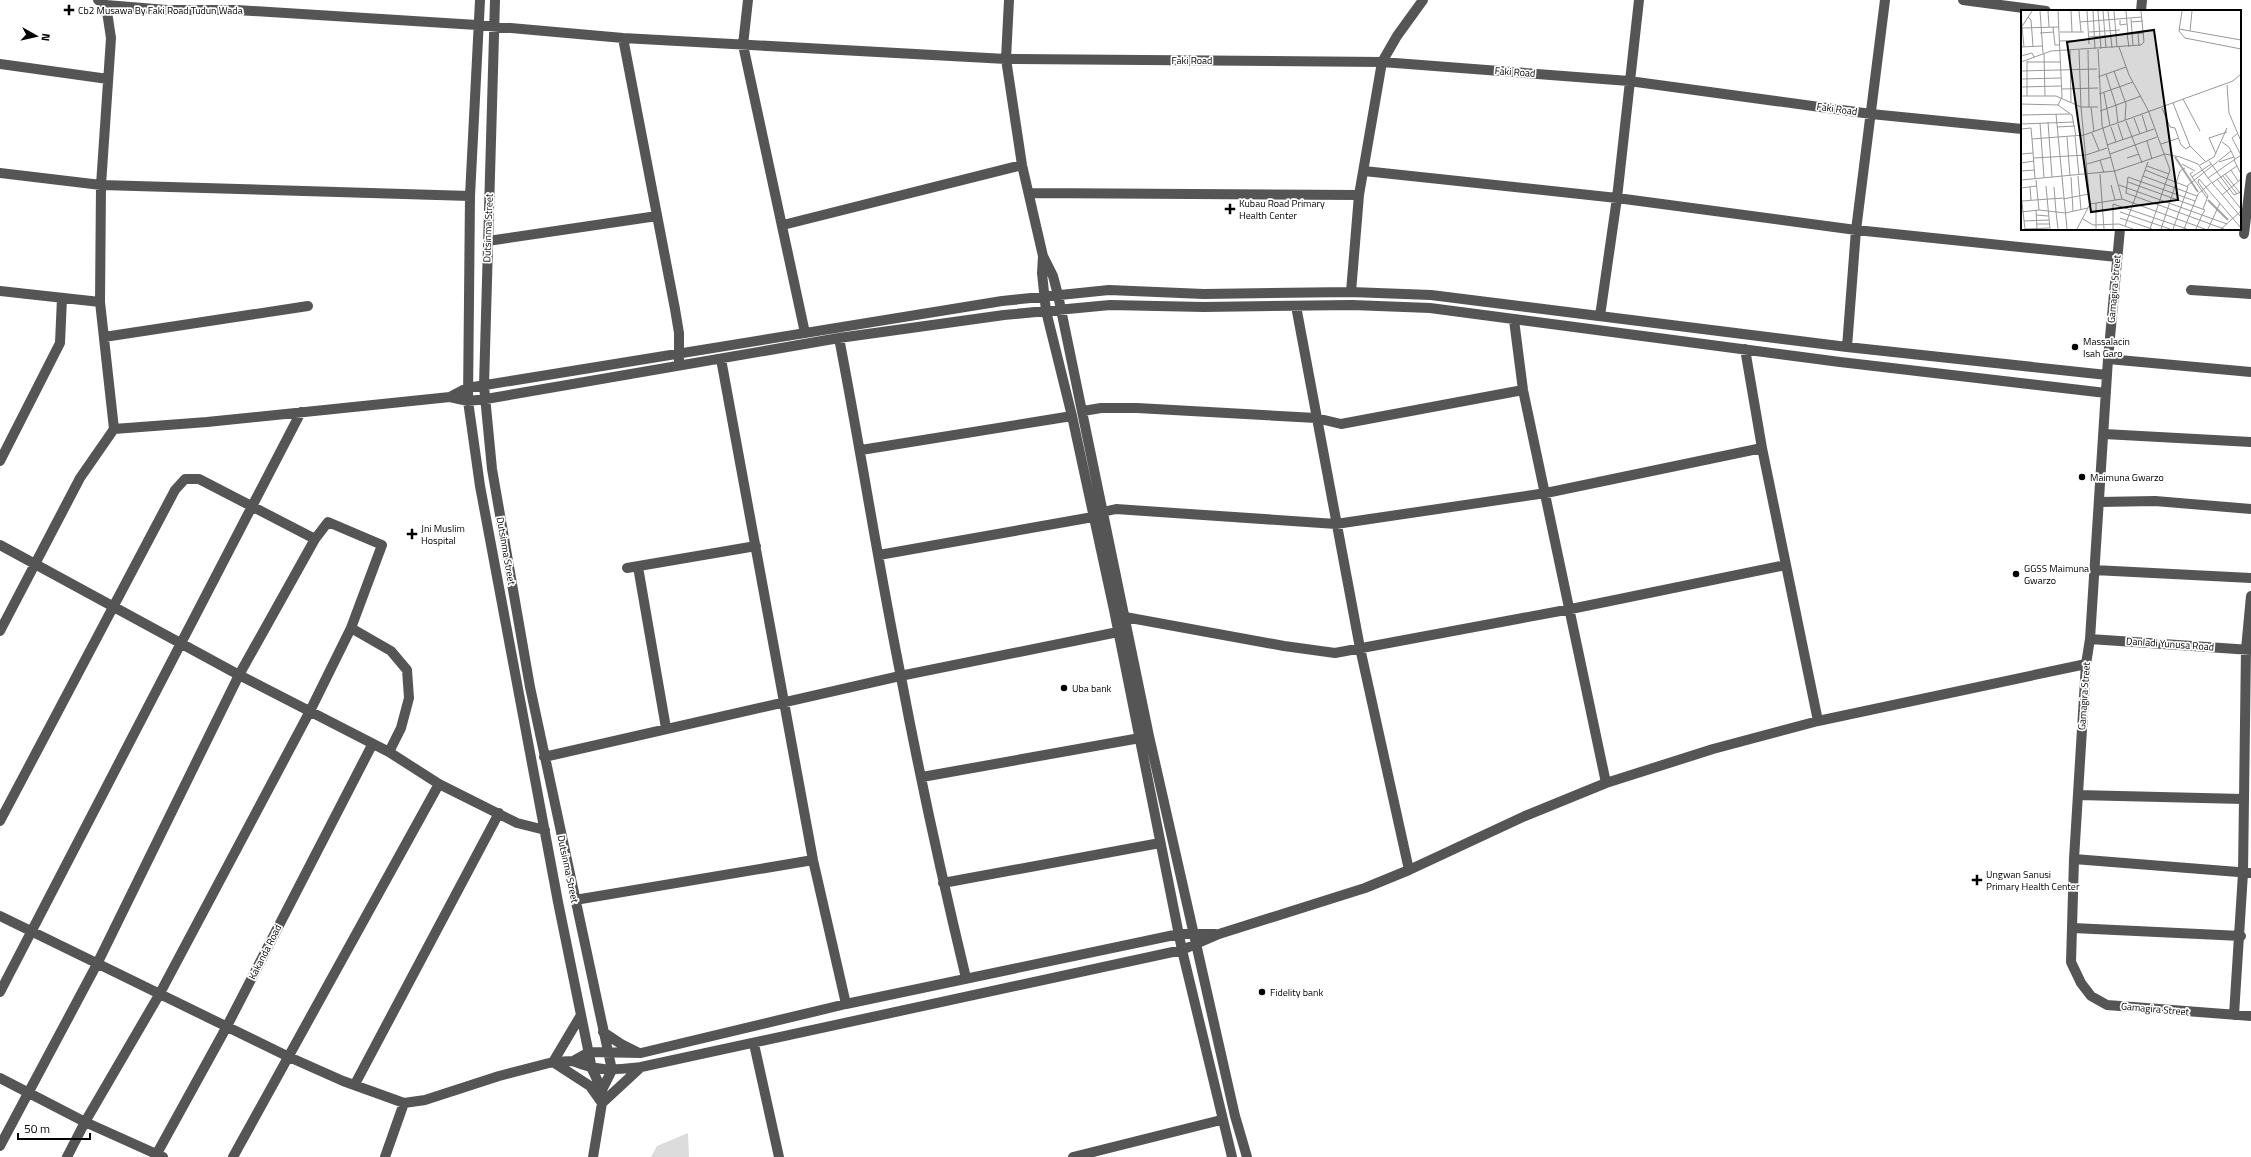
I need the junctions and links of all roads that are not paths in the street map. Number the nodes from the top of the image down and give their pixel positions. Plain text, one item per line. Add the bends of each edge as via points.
1 (480, 0) edge
2 (495, 0) edge
3 (748, 0) edge
4 (1009, 0) edge
5 (1423, 0) edge
6 (1639, 0) edge
7 (1885, 0) edge
8 (1963, 0) edge
9 (2142, 0) edge
10 (102, 2) edge
11 (236, 5) edge
12 (2038, 10) edge
13 (2141, 10) edge
14 (477, 25) junction
15 (493, 27) junction
16 (623, 38) junction
17 (743, 45) junction
18 (1006, 59) junction
19 (1382, 62) junction
20 (0, 64) edge
21 (108, 79) junction
22 (1629, 81) junction
23 (1871, 114) junction
24 (2021, 130) edge
25 (1022, 165) junction
26 (1364, 171) junction
27 (0, 173) edge
28 (2251, 177) edge
29 (100, 185) junction
30 (1030, 193) junction
31 (1359, 194) junction
32 (470, 196) junction
33 (1617, 198) junction
34 (657, 216) junction
35 (783, 225) junction
36 (1856, 230) junction
37 (2120, 230) edge
38 (2244, 234) dead end
39 (488, 241) junction
40 (1043, 256) junction
41 (2117, 257) junction
42 (0, 290) edge
43 (2191, 290) dead end
44 (1351, 292) junction
45 (2251, 294) edge
46 (1058, 295) junction
47 (1043, 296) junction
48 (62, 298) junction
49 (100, 302) junction
50 (308, 306) dead end
51 (1296, 306) junction
52 (1061, 310) junction
53 (1046, 311) junction
54 (1600, 316) junction
55 (1514, 320) junction
56 (1664, 324) junction
57 (805, 333) junction
58 (104, 338) junction
59 (839, 338) junction
60 (1662, 338) junction
61 (1847, 347) junction
62 (1745, 349) junction
63 (679, 354) junction
64 (721, 359) junction
65 (2108, 359) junction
66 (679, 366) junction
67 (2251, 372) edge
68 (2107, 375) junction
69 (484, 386) junction
70 (467, 388) junction
71 (1523, 390) junction
72 (2106, 393) junction
73 (450, 397) junction
74 (486, 399) junction
75 (468, 401) junction
76 (1083, 411) junction
77 (301, 412) junction
78 (1072, 416) junction
79 (1316, 418) junction
80 (114, 428) junction
81 (2104, 434) junction
82 (2251, 442) edge
83 (1762, 448) junction
84 (861, 450) junction
85 (0, 461) edge
86 (1546, 493) junction
87 (2099, 502) junction
88 (252, 505) junction
89 (2251, 509) edge
90 (1103, 512) junction
91 (1093, 517) junction
92 (1336, 524) junction
93 (315, 539) junction
94 (0, 544) edge
95 (756, 546) junction
96 (880, 555) junction
97 (34, 563) junction
98 (1786, 565) junction
99 (638, 566) junction
100 (627, 568) dead end
101 (2094, 570) junction
102 (2251, 578) edge
103 (2251, 596) edge
104 (113, 606) junction
105 (1571, 609) junction
106 (1125, 617) junction
107 (351, 628) junction
108 (0, 631) edge
109 (1118, 632) junction
110 (2090, 638) junction
111 (182, 644) junction
112 (1360, 648) junction
113 (2248, 650) edge
114 (2086, 664) junction
115 (239, 675) junction
116 (900, 676) junction
117 (784, 702) junction
118 (310, 711) junction
119 (1818, 721) junction
120 (666, 728) junction
121 (1140, 738) junction
122 (372, 745) junction
123 (389, 752) junction
124 (544, 757) junction
125 (922, 778) junction
126 (1606, 783) junction
127 (439, 784) junction
128 (2078, 795) junction
129 (2243, 799) junction
130 (2247, 812) edge
131 (499, 813) junction
132 (0, 821) edge
133 (546, 830) junction
134 (1160, 843) junction
135 (2074, 859) junction
136 (813, 860) junction
137 (1409, 870) junction
138 (2247, 873) edge
139 (943, 883) junction
140 (575, 900) junction
141 (0, 916) edge
142 (2073, 928) junction
143 (32, 932) junction
144 (1179, 934) junction
145 (2240, 936) junction
146 (1195, 939) junction
147 (1182, 950) junction
148 (97, 964) junction
149 (966, 978) junction
150 (0, 992) edge
151 (159, 995) junction
152 (846, 1004) junction
153 (2234, 1015) junction
154 (581, 1016) junction
155 (2251, 1016) edge
156 (226, 1028) junction
157 (602, 1032) junction
158 (754, 1044) junction
159 (589, 1052) junction
160 (608, 1054) junction
161 (641, 1054) junction
162 (289, 1057) junction
163 (573, 1061) junction
164 (553, 1062) junction
165 (641, 1067) junction
166 (592, 1068) junction
167 (612, 1070) junction
168 (0, 1078) edge
169 (355, 1084) junction
170 (602, 1090) junction
171 (28, 1094) junction
172 (404, 1103) junction
173 (602, 1103) junction
174 (1221, 1120) junction
175 (85, 1122) junction
176 (0, 1146) edge
177 (158, 1156) edge
178 (67, 1157) edge
179 (233, 1157) edge
180 (385, 1157) edge
181 (593, 1157) edge
182 (779, 1157) edge
183 (1073, 1157) edge
184 (1232, 1157) edge
185 (1247, 1157) edge

1 - 14 street, Dutsinma Street
2 - 15 street, Dutsinma Street
3 - 17 street
4 - 18 street
5 - 19 street
6 - 22 street
7 - 23 street
8 - 12 street
9 - 13 street
10 - 11 street, Faki Road via 167,10
10 - 21 street via 111,38
11 - 14 street, Faki Road
14 - 15 street, Faki Road
14 - 32 street, Dutsinma Street
15 - 16 street, Faki Road
15 - 39 street, Dutsinma Street
16 - 17 street, Faki Road
16 - 34 street
17 - 18 street, Faki Road
17 - 35 street
18 - 19 street, Faki Road
18 - 25 street
19 - 22 street, Faki Road
19 - 26 street
20 - 21 street
21 - 29 street
22 - 23 street, Faki Road
22 - 33 street
23 - 24 street, Faki Road
23 - 36 street
25 - 30 street
25 - 35 street
26 - 31 street
26 - 33 street
27 - 29 street
28 - 38 street
29 - 32 street
29 - 49 street
30 - 31 street
30 - 40 street
31 - 44 street
32 - 70 street, Dutsinma Street
33 - 36 street
33 - 54 street
34 - 39 street
34 - 63 street via 679,334
35 - 57 street
36 - 41 street
36 - 61 street
37 - 41 street, Gamagira Street
39 - 69 street, Dutsinma Street
40 - 46 street via 1053,276
40 - 47 street
41 - 65 street, Gamagira Street
42 - 48 street
43 - 45 street
44 - 46 street via 1204,294 1109,290
44 - 54 street via 1431,295
46 - 47 street
46 - 52 street
47 - 53 street
47 - 57 street
48 - 49 street
48 - 85 street via 60,343
49 - 58 street
50 - 58 street
51 - 52 street via 1110,305
51 - 55 street via 1430,308
51 - 79 street
52 - 53 street
52 - 76 street
53 - 59 street
53 - 78 street
54 - 56 street
55 - 60 street
55 - 71 street
56 - 60 street
56 - 61 street
57 - 63 street
58 - 80 street
59 - 64 street
59 - 84 street
60 - 62 street
61 - 68 street
62 - 72 street
62 - 83 street
63 - 66 street
63 - 69 street
64 - 66 street
64 - 95 street
65 - 67 street
65 - 68 street, Gamagira Street
66 - 74 street
68 - 72 street, Gamagira Street
69 - 70 street
69 - 74 street, Dutsinma Street
70 - 73 street
70 - 75 street, Dutsinma Street
71 - 79 street via 1341,424
71 - 86 street
72 - 81 street, Gamagira Street
73 - 75 street
73 - 77 street
74 - 75 street
74 - 124 street, Dutsinma Street via 492,469
75 - 133 street, Dutsinma Street via 481,494
76 - 79 street via 1137,408
76 - 90 street
77 - 80 street
77 - 88 street
78 - 84 street
78 - 91 street
79 - 92 street
80 - 97 street via 80,478
81 - 82 street
81 - 87 street, Gamagira Street
83 - 86 street
83 - 98 street
84 - 96 street
86 - 92 street
86 - 105 street
87 - 89 street via 2155,501
87 - 101 street, Gamagira Street
88 - 93 street
88 - 104 street via 199,479 185,479 175,490
88 - 111 street
90 - 92 street via 1116,509
90 - 106 street
91 - 96 street
91 - 109 street
92 - 112 street
93 - 107 street via 328,522 382,545
93 - 115 street
94 - 97 street
95 - 99 street
95 - 117 street
96 - 116 street
97 - 104 street
97 - 108 street
98 - 105 street
98 - 119 street
99 - 100 street
99 - 120 street
101 - 102 street
101 - 110 street, Gamagira Street
103 - 113 street
104 - 111 street
104 - 132 street
105 - 112 street
105 - 126 street
106 - 112 street via 1334,653
106 - 146 street
107 - 118 street
107 - 123 street via 391,651 406,670 409,698 401,728
109 - 116 street
109 - 121 street
110 - 113 street, Danladi Yunusa Road
110 - 114 street, Gamagira Street
111 - 115 street
111 - 143 street
112 - 137 street
113 - 129 street
114 - 119 street
114 - 128 street, Gamagira Street
115 - 118 street
115 - 148 street
116 - 117 street
116 - 125 street
117 - 120 street
117 - 136 street
118 - 122 street
118 - 151 street
119 - 126 street via 1713,749
120 - 124 street
121 - 125 street
121 - 134 street
122 - 123 street
122 - 156 street, Kakanda Road
123 - 127 street
124 - 140 street, Dutsinma Street
125 - 139 street
126 - 137 street via 1525,816
127 - 131 street
127 - 162 street
128 - 129 street
128 - 135 street, Gamagira Street
129 - 130 street
130 - 138 street
131 - 133 street via 517,823
131 - 169 street
133 - 154 street, Dutsinma Street
134 - 139 street
134 - 144 street
135 - 138 street
135 - 142 street, Gamagira Street
136 - 140 street
136 - 152 street
137 - 146 street via 1343,895 1219,934
138 - 145 street
139 - 149 street
140 - 157 street, Dutsinma Street
141 - 143 street
142 - 145 street
142 - 153 street, Gamagira Street via 2071,962 2081,983 2091,996 2106,1004
143 - 148 street
143 - 150 street
144 - 146 street
144 - 147 street
144 - 149 street
145 - 153 street
146 - 147 street
146 - 185 street via 1235,1116
147 - 158 street via 854,1019
147 - 174 street
148 - 151 street
148 - 171 street
149 - 152 street
151 - 156 street
151 - 175 street
152 - 161 street
153 - 155 street, Gamagira Street
154 - 159 street, Dutsinma Street
154 - 164 street
156 - 162 street
156 - 177 street, Kakanda Road
157 - 160 street, Dutsinma Street
157 - 161 street
158 - 165 street
158 - 182 street
159 - 160 street
159 - 163 street
159 - 166 street, Dutsinma Street
160 - 161 street
160 - 167 street, Dutsinma Street
162 - 169 street
162 - 179 street
163 - 164 street
163 - 166 street
164 - 172 street via 424,1100
164 - 173 street via 585,1082
165 - 167 street
165 - 173 street
166 - 167 street
166 - 170 street, Dutsinma Street
167 - 170 street, Dutsinma Street
168 - 171 street
169 - 172 street
170 - 173 street, Dutsinma Street
171 - 175 street
171 - 176 street
172 - 180 street
173 - 181 street, Dutsinma Street
174 - 183 street
174 - 184 street
175 - 177 street
175 - 178 street

